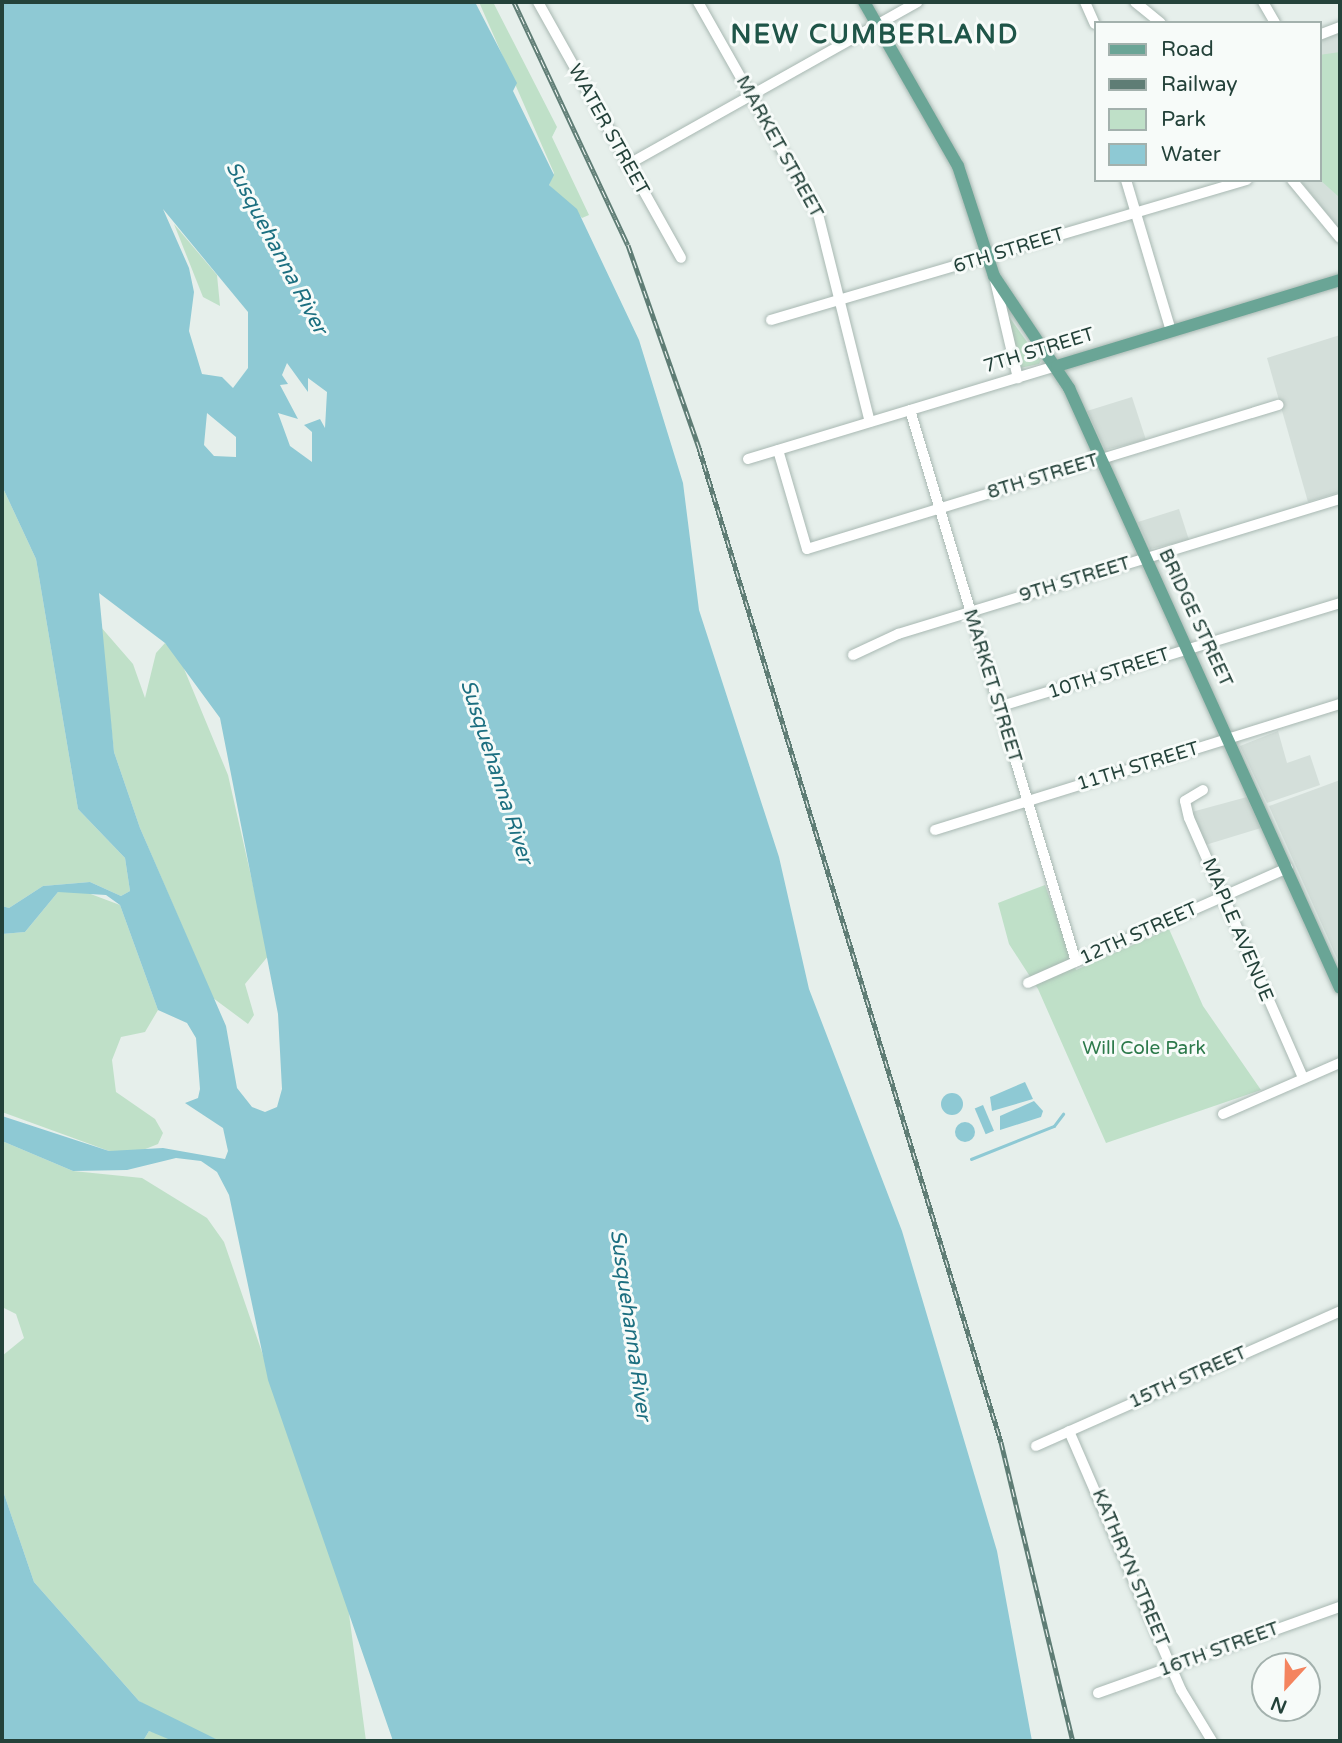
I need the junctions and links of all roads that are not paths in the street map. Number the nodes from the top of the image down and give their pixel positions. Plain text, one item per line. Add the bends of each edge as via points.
1 (538, 2) edge
2 (698, 2) edge
3 (864, 2) edge
4 (917, 2) edge
5 (1085, 2) edge
6 (1135, 2) edge
7 (1263, 2) edge
8 (1094, 21) edge
9 (1159, 21) edge
10 (1274, 21) edge
11 (877, 24) junction
12 (1340, 27) edge
13 (1321, 34) edge
14 (751, 96) junction
15 (627, 165) junction
16 (1127, 182) edge
17 (1240, 182) edge
18 (1294, 182) edge
19 (1136, 214) junction
20 (1340, 238) edge
21 (681, 258) dead end
22 (987, 258) junction
23 (994, 276) junction
24 (1340, 280) edge
25 (842, 301) junction
26 (771, 320) dead end
27 (1171, 331) junction
28 (1057, 366) junction
29 (1018, 378) junction
30 (1279, 405) dead end
31 (910, 410) junction
32 (870, 422) junction
33 (778, 450) junction
34 (748, 459) dead end
35 (1101, 459) junction
36 (1340, 499) edge
37 (939, 508) junction
38 (1146, 559) junction
39 (1340, 603) edge
40 (969, 613) junction
41 (1187, 649) junction
42 (853, 655) dead end
43 (1340, 704) edge
44 (998, 707) junction
45 (1229, 739) junction
46 (1203, 790) dead end
47 (1027, 801) junction
48 (935, 830) dead end
49 (1287, 868) junction
50 (1223, 897) junction
51 (1076, 962) junction
52 (1028, 983) dead end
53 (1340, 988) edge
54 (1340, 1063) edge
55 (1303, 1078) junction
56 (1223, 1114) dead end
57 (1340, 1311) edge
58 (1069, 1431) junction
59 (1036, 1446) dead end
60 (1340, 1607) edge
61 (1172, 1667) junction
62 (1098, 1693) dead end
63 (1212, 1741) edge

1 - 15 street, WATER STREET
2 - 14 street, MARKET STREET
3 - 11 main road, BRIDGE STREET
4 - 11 street
5 - 8 street
6 - 9 street
7 - 10 street
11 - 14 street
11 - 22 main road, BRIDGE STREET via 958,166
12 - 13 street
14 - 15 street
14 - 25 street, MARKET STREET via 818,214
15 - 21 street, WATER STREET
16 - 19 street
17 - 19 street, 6TH STREET
18 - 20 street
19 - 22 street, 6TH STREET
19 - 27 street
22 - 23 main road, BRIDGE STREET
22 - 25 street, 6TH STREET
23 - 28 main road, BRIDGE STREET
23 - 29 street, BRIDGE STREET
24 - 27 main road, 7TH STREET
25 - 26 street, 6TH STREET
25 - 32 street, MARKET STREET
27 - 28 main road, 7TH STREET
28 - 29 street, 7TH STREET
28 - 35 main road, BRIDGE STREET
29 - 31 street, 7TH STREET
30 - 35 street, 8TH STREET
31 - 32 street, 7TH STREET
31 - 37 street, MARKET STREET
32 - 33 street, 7TH STREET
33 - 34 street, 7TH STREET
33 - 37 street, 8TH STREET via 807,549
35 - 37 street, 8TH STREET
35 - 38 main road, BRIDGE STREET
36 - 38 street, 9TH STREET
37 - 40 street, MARKET STREET
38 - 40 street, 9TH STREET
38 - 41 main road, BRIDGE STREET
39 - 41 street, 10TH STREET
40 - 42 street, 9TH STREET
40 - 44 street, MARKET STREET
41 - 44 street, 10TH STREET
41 - 45 main road, BRIDGE STREET
43 - 45 street, 11TH STREET
44 - 47 street, MARKET STREET
45 - 47 street, 11TH STREET
45 - 49 main road, BRIDGE STREET
46 - 50 street, MAPLE AVENUE via 1187,797 1185,806
47 - 48 street, 11TH STREET
47 - 51 street, MARKET STREET
49 - 50 street, 12TH STREET
49 - 53 main road, BRIDGE STREET
50 - 51 street, 12TH STREET
50 - 55 street, MAPLE AVENUE
51 - 52 street, 12TH STREET
54 - 55 street
55 - 56 street
57 - 58 street, 15TH STREET
58 - 59 street, 15TH STREET
58 - 61 street, KATHRYN STREET
60 - 61 street, 16TH STREET
61 - 62 street, 16TH STREET
61 - 63 street, KATHRYN STREET

